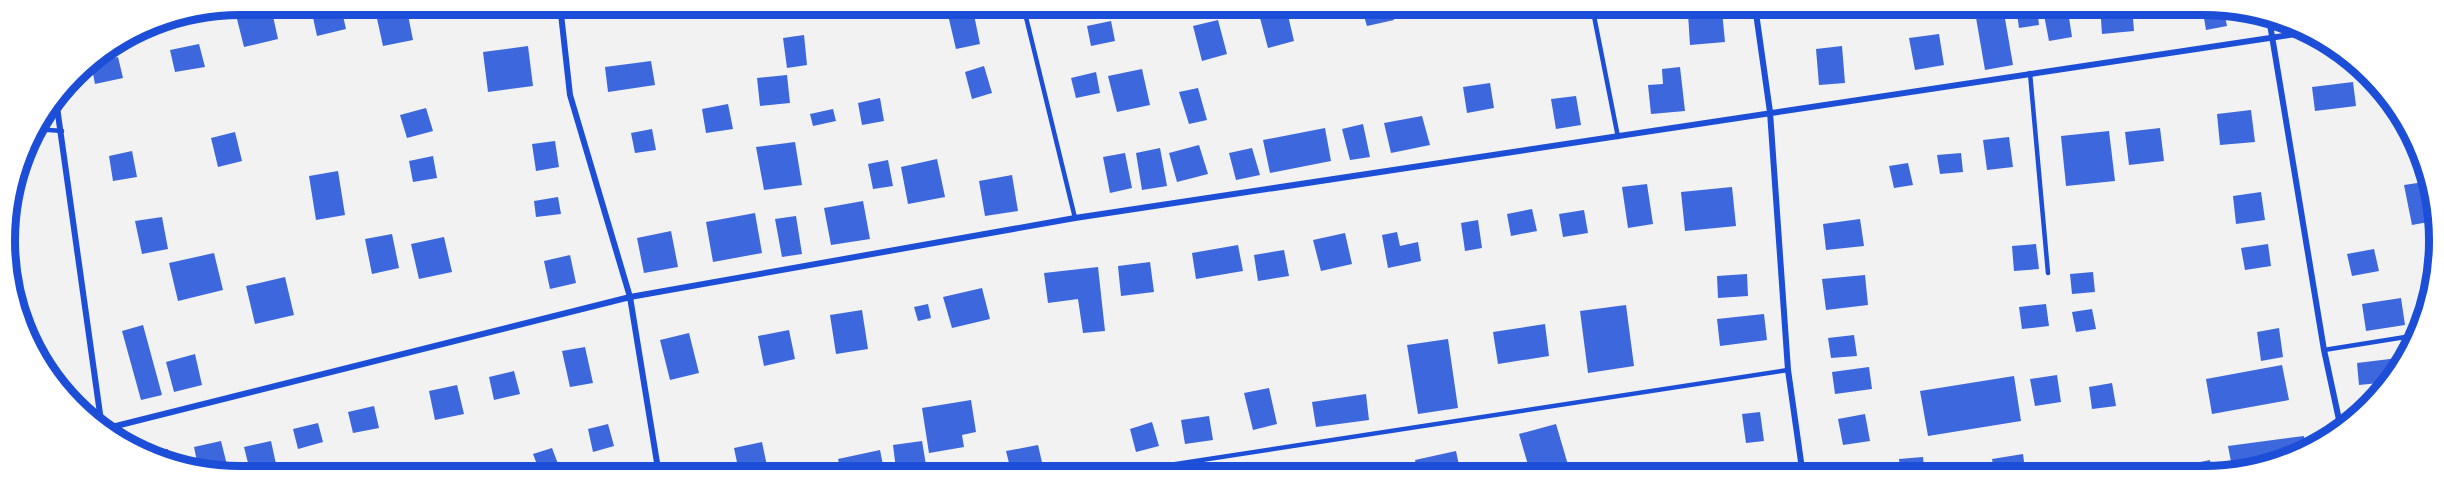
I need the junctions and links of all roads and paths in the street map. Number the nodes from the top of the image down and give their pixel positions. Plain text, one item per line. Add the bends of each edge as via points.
1 (561, 15) edge
2 (1025, 15) edge
3 (1594, 15) edge
4 (1756, 15) edge
5 (2271, 25) edge
6 (2294, 34) edge
7 (2273, 37) junction
8 (2030, 73) junction
9 (58, 109) edge
10 (1770, 112) junction
11 (44, 130) edge
12 (62, 131) junction
13 (1618, 136) junction
14 (1075, 218) junction
15 (2048, 273) dead end
16 (630, 297) junction
17 (2408, 337) edge
18 (2324, 350) junction
19 (1788, 370) junction
20 (101, 418) edge
21 (2339, 420) edge
22 (113, 426) edge
23 (658, 466) edge
24 (1163, 466) edge
25 (1802, 466) edge

1 - 16 street via 570,94
2 - 14 lane
3 - 13 lane
4 - 10 street
5 - 7 street
6 - 7 street
7 - 8 street
7 - 18 street
8 - 10 street
8 - 15 lane
9 - 12 street
10 - 13 street
10 - 19 street
11 - 12 lane
12 - 20 street
13 - 14 street
14 - 16 street
16 - 22 street
16 - 23 street
17 - 18 lane
18 - 21 street
19 - 24 lane
19 - 25 street

